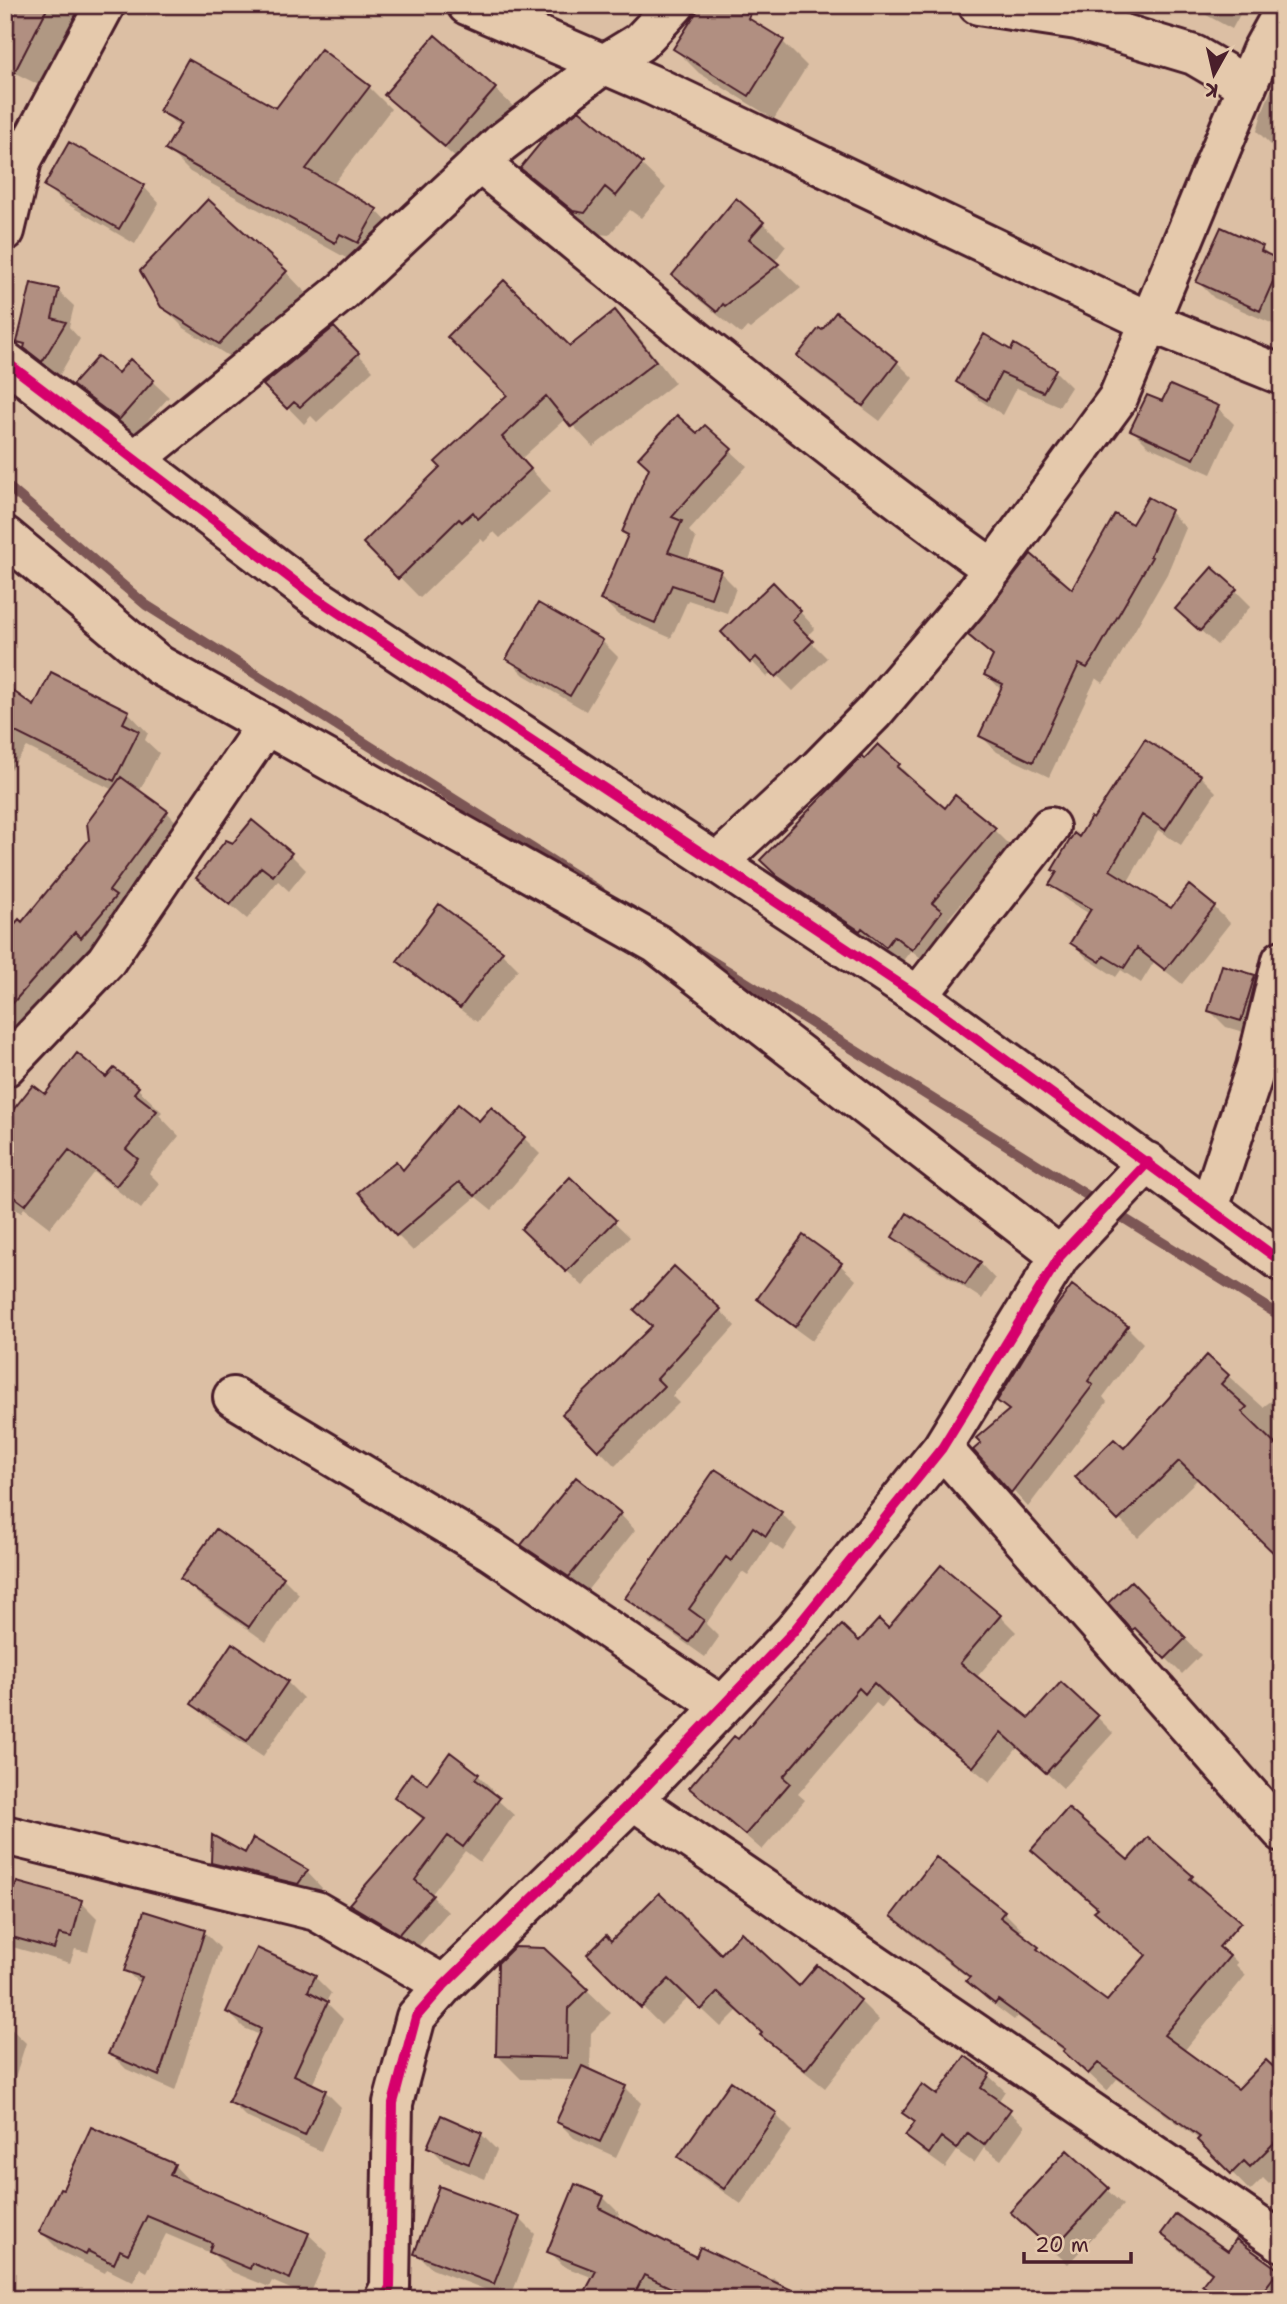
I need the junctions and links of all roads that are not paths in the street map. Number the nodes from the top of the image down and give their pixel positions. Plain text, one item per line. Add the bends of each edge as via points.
1 (105, 5) edge
2 (467, 5) edge
3 (675, 5) edge
4 (978, 5) edge
5 (1282, 14) edge
6 (604, 64) junction
7 (1247, 86) junction
8 (479, 163) junction
9 (5, 231) edge
10 (1150, 322) junction
11 (5, 361) edge
12 (1282, 375) edge
13 (135, 460) junction
14 (5, 536) edge
15 (993, 569) junction
16 (266, 725) junction
17 (1050, 827) dead end
18 (717, 863) junction
19 (1282, 960) edge
20 (918, 996) junction
21 (5, 1067) edge
22 (1142, 1168) junction
23 (1209, 1208) junction
24 (1069, 1246) junction
25 (1282, 1262) edge
26 (233, 1398) dead end
27 (942, 1448) junction
28 (722, 1706) junction
29 (633, 1800) junction
30 (1282, 1832) edge
31 (5, 1835) edge
32 (444, 1985) junction
33 (1282, 2242) edge
34 (397, 2295) edge

1 - 9 street via 22,160
2 - 6 street
3 - 6 street via 640,42
4 - 7 street via 1090,24 1194,55
5 - 7 street
6 - 8 street
6 - 10 street
7 - 10 street
8 - 13 street via 343,290
8 - 15 street via 928,523
10 - 12 street
10 - 15 street via 1118,398
11 - 13 street
13 - 18 street via 315,597
14 - 16 street via 159,665
15 - 18 street via 874,712
16 - 21 street via 106,961
16 - 24 street via 657,944
17 - 20 street
18 - 20 street
19 - 23 street via 1255,1068
20 - 22 street
22 - 23 street
22 - 24 street
23 - 25 street
24 - 27 street
26 - 28 street via 491,1551
27 - 28 street via 793,1632
27 - 30 street
28 - 29 street
29 - 32 street
29 - 33 street
31 - 32 street via 316,1911
32 - 34 street via 416,2017 393,2103

